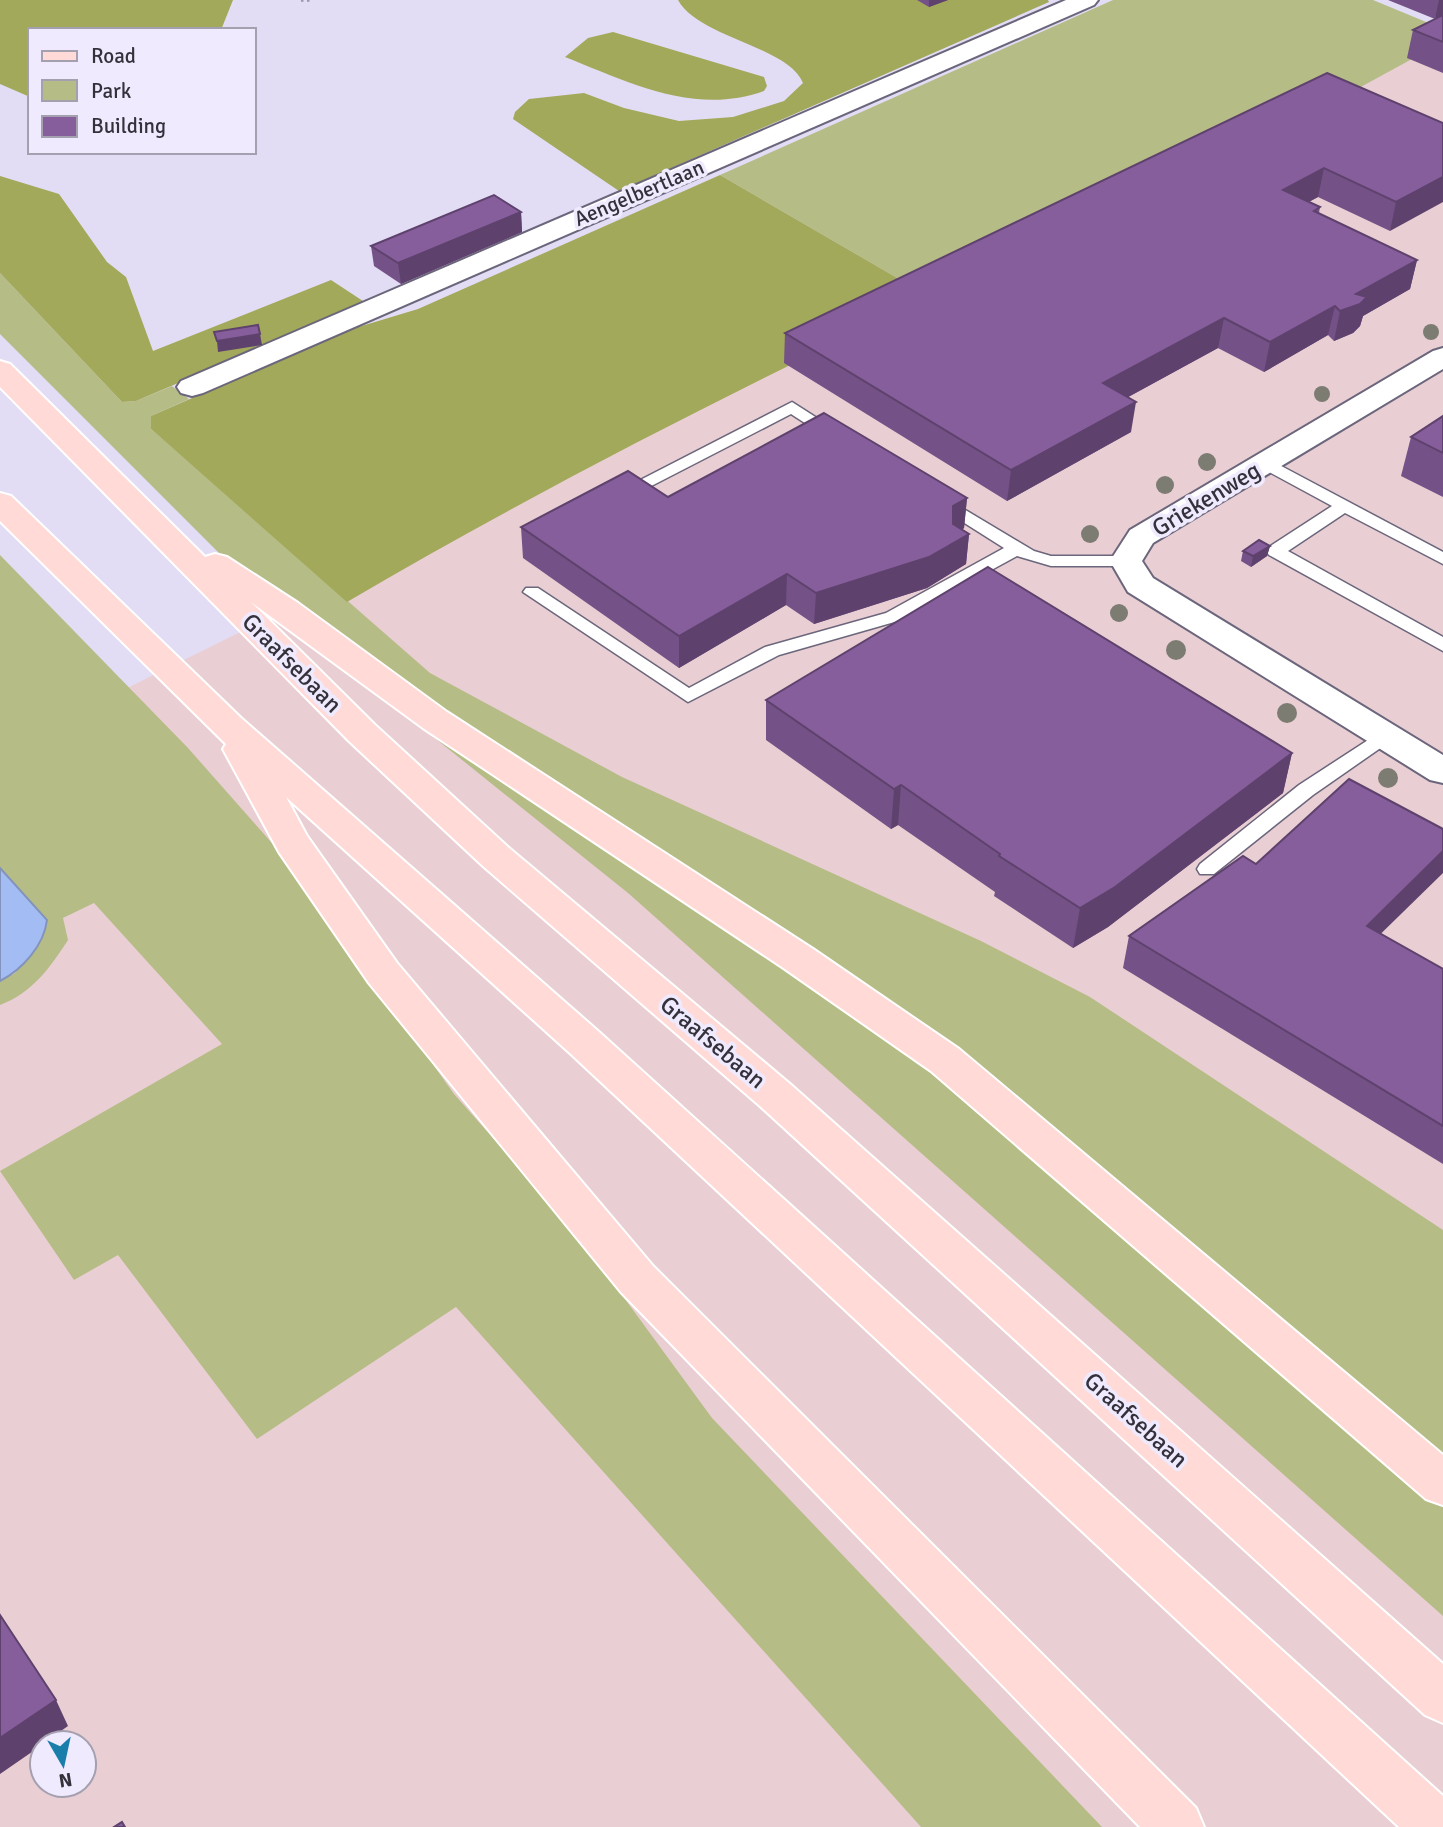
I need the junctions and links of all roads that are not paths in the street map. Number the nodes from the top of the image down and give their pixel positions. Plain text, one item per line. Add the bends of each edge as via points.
1 (1086, 0) edge
2 (1443, 357) edge
3 (0, 370) edge
4 (192, 387) dead end
5 (851, 444) edge
6 (1266, 463) junction
7 (922, 489) edge
8 (0, 503) edge
9 (605, 503) edge
10 (1345, 505) junction
11 (151, 523) junction
12 (1017, 548) junction
13 (1443, 559) edge
14 (1126, 561) junction
15 (532, 592) dead end
16 (1443, 645) edge
17 (228, 726) junction
18 (1385, 735) junction
19 (1443, 771) edge
20 (1207, 869) dead end
21 (1443, 1484) edge
22 (1443, 1698) edge
23 (1177, 1827) edge
24 (1438, 1827) edge

1 - 4 street, Aengelbertlaan
2 - 6 street, Griekenweg
3 - 11 main road, Graafsebaan
5 - 9 lane via 792,407
6 - 10 lane
6 - 14 street, Griekenweg via 1141,537
7 - 12 lane
8 - 17 main road
10 - 13 lane
10 - 16 lane via 1275,551
11 - 21 main road via 286,610 435,720 945,1060
11 - 22 main road, Graafsebaan via 362,733 496,857 775,1095
12 - 14 lane via 1051,561
12 - 15 lane via 892,617 772,651 688,696
14 - 18 street via 1140,585
17 - 23 main road via 292,843 383,973 637,1279
17 - 24 main road via 584,1043
18 - 19 street
18 - 20 lane via 1306,790

